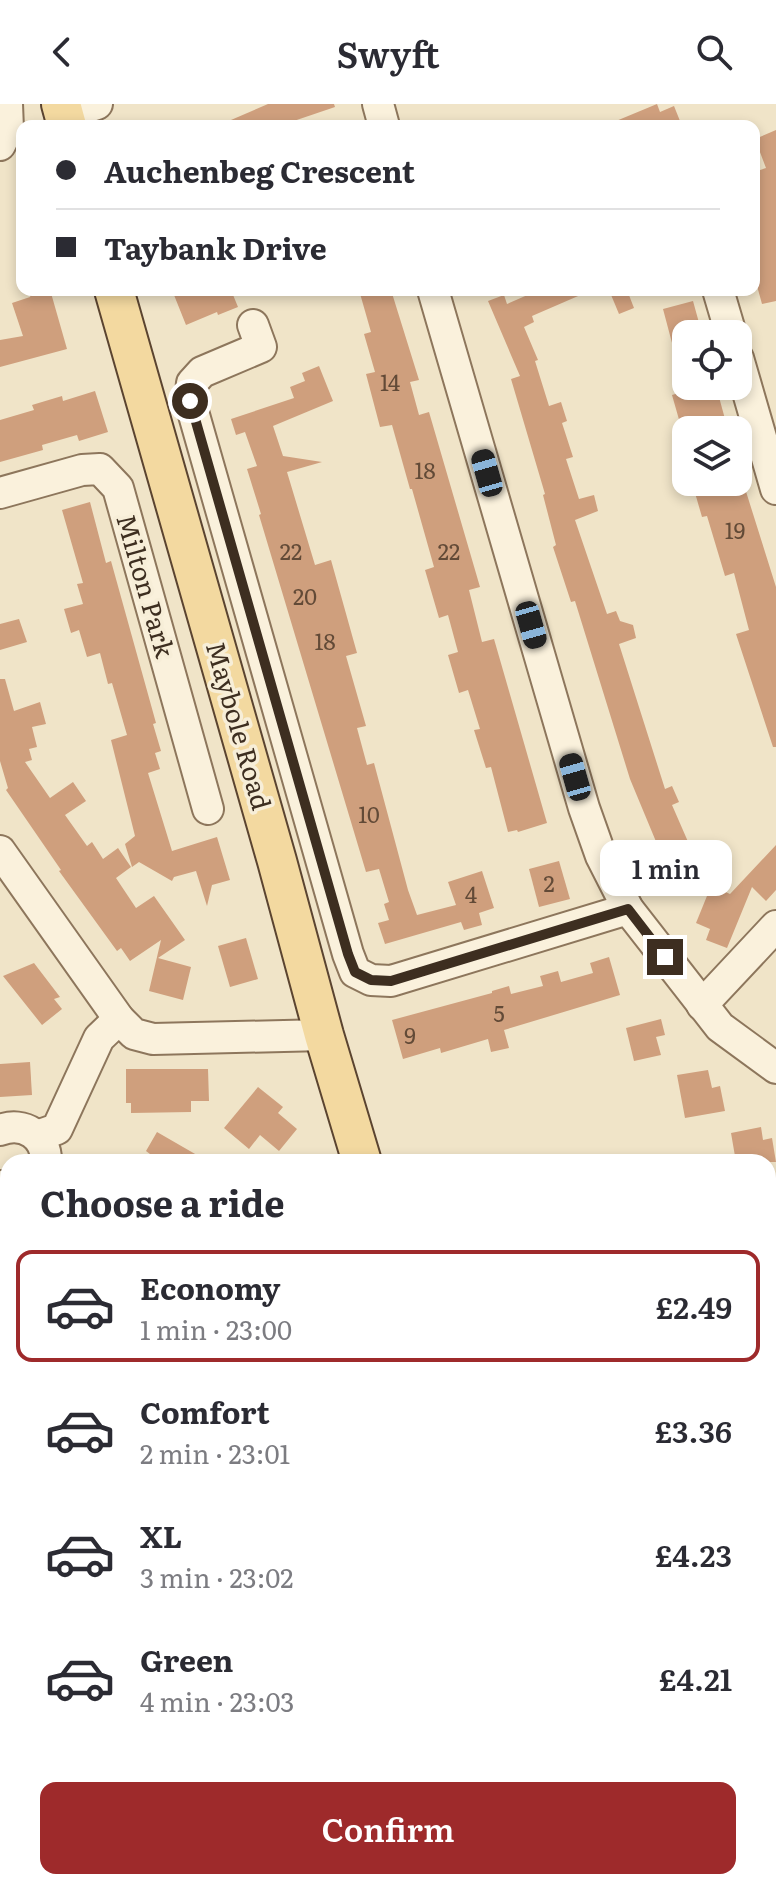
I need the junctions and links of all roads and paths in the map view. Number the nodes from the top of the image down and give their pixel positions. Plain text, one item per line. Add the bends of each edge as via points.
1 (7, 104) edge
2 (0, 145) edge
3 (116, 296) edge
4 (435, 296) edge
5 (720, 296) edge
6 (727, 320) edge
7 (253, 325) dead end
8 (750, 400) edge
9 (776, 489) edge
10 (0, 493) edge
11 (208, 809) dead end
12 (0, 851) edge
13 (628, 909) junction
14 (776, 926) edge
15 (702, 1005) junction
16 (119, 1019) junction
17 (324, 1035) junction
18 (776, 1068) edge
19 (0, 1130) edge
20 (41, 1149) edge
21 (360, 1154) edge

1 - 2 street via 8,129
3 - 17 main road, Maybole Road
4 - 13 street via 584,808
5 - 6 street
7 - 13 street via 261,347 202,372 192,383 190,401 355,972 391,981
8 - 9 street
10 - 11 street, Milton Park via 100,469 118,488
12 - 16 street
13 - 15 street
14 - 15 street
15 - 18 street via 720,1027
16 - 17 street via 134,1034 153,1039
16 - 20 street via 99,1038 57,1129
17 - 21 main road, Maybole Road
19 - 20 street via 18,1127

